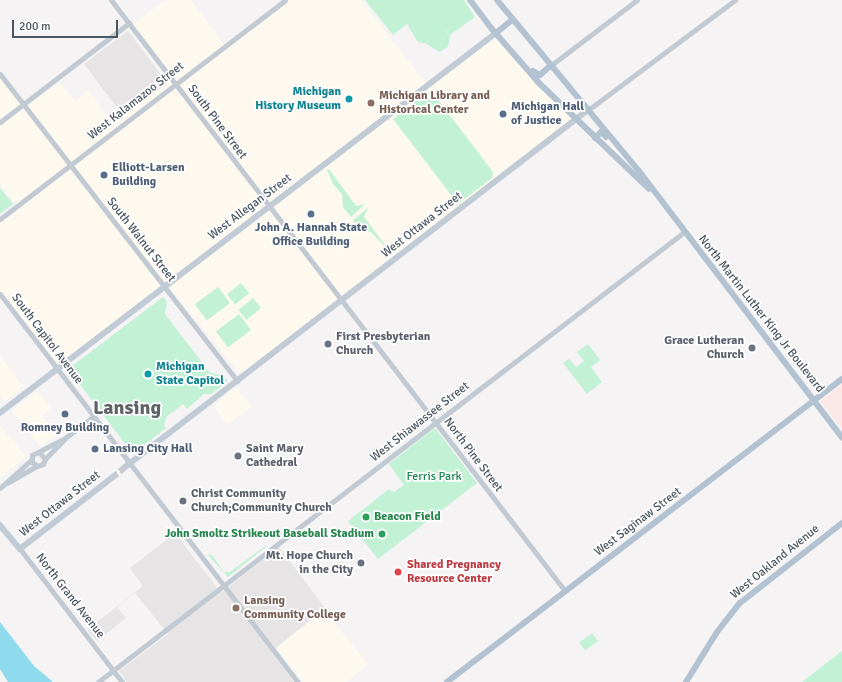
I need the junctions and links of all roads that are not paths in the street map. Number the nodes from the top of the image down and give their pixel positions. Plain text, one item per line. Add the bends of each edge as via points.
1 (111, 0) edge
2 (285, 0) edge
3 (470, 0) edge
4 (497, 0) edge
5 (637, 0) edge
6 (735, 0) edge
7 (512, 20) junction
8 (129, 23) junction
9 (496, 33) junction
10 (504, 42) junction
11 (550, 66) junction
12 (0, 74) edge
13 (176, 84) junction
14 (23, 104) junction
15 (588, 110) junction
16 (576, 120) junction
17 (0, 122) edge
18 (595, 138) junction
19 (625, 154) junction
20 (70, 164) junction
21 (664, 205) junction
22 (269, 206) junction
23 (0, 219) edge
24 (684, 232) junction
25 (307, 255) joint
26 (164, 287) junction
27 (0, 294) edge
28 (342, 301) junction
29 (57, 369) junction
30 (842, 379) edge
31 (237, 381) junction
32 (813, 400) junction
33 (1, 412) edge
34 (94, 416) junction
35 (436, 422) junction
36 (842, 437) edge
37 (65, 438) junction
38 (39, 452) junction
39 (45, 459) junction
40 (31, 460) junction
41 (130, 463) junction
42 (36, 466) junction
43 (124, 468) tunnel mouth
44 (113, 477) tunnel mouth
45 (7, 483) junction
46 (0, 488) edge
47 (842, 523) edge
48 (0, 525) edge
49 (20, 549) junction
50 (224, 585) junction
51 (565, 591) junction
52 (113, 670) junction
53 (98, 682) edge
54 (122, 682) edge
55 (298, 682) edge
56 (447, 682) edge
57 (686, 682) edge

1 - 8 street, South Pine Street
2 - 13 street, West Kalamazoo Street
3 - 9 main road
4 - 7 main road
5 - 11 street
6 - 15 street, West Ottawa Street
7 - 9 main road, West Allegan Street
7 - 11 main road
8 - 13 street, South Pine Street
8 - 14 street
9 - 10 main road
9 - 22 main road, West Allegan Street
10 - 11 main road via 537,75 543,74
10 - 16 main road
11 - 15 main road
12 - 14 street, South Walnut Street
13 - 20 street, West Kalamazoo Street
13 - 22 street, South Pine Street
14 - 17 street
14 - 20 street, South Walnut Street
15 - 16 main road, West Ottawa Street
15 - 19 main road
16 - 18 main road
16 - 28 main road, West Ottawa Street
18 - 19 main road via 601,132
18 - 21 main road
19 - 21 main road
20 - 23 street, West Kalamazoo Street
20 - 26 street, South Walnut Street
21 - 24 main road, North Martin Luther King Jr Boulevard
22 - 25 street, South Pine Street
22 - 26 main road, West Allegan Street
24 - 32 main road, North Martin Luther King Jr Boulevard
24 - 35 street, West Shiawassee Street
25 - 28 street, North Pine Street
26 - 29 main road, West Allegan Street
26 - 31 street, South Walnut Street
27 - 29 street, South Capitol Avenue
28 - 31 main road, West Ottawa Street
28 - 35 street, North Pine Street
29 - 33 main road, West Allegan Street
29 - 34 street, South Capitol Avenue
30 - 32 main road, West Saginaw Street
31 - 41 main road, West Ottawa Street
32 - 36 main road, North Martin Luther King Jr Boulevard
32 - 51 main road, West Saginaw Street
34 - 37 street
34 - 41 street, South Capitol Avenue
35 - 50 street, West Shiawassee Street
35 - 51 street, North Pine Street
37 - 38 street
37 - 39 street
38 - 39 street
38 - 40 street via 32,455
39 - 42 street via 41,465
40 - 42 street
40 - 45 street
41 - 43 main road, West Ottawa Street
41 - 50 street, South Capitol Avenue
42 - 45 street
44 - 49 main road, West Ottawa Street
45 - 46 street
47 - 57 main road, West Oakland Avenue via 740,603 717,632
48 - 49 main road, North Grand Avenue
49 - 52 street, North Grand Avenue
50 - 52 street, West Shiawassee Street
50 - 55 street, South Capitol Avenue
51 - 56 main road, West Saginaw Street
52 - 53 street, West Shiawassee Street
52 - 54 street, North Grand Avenue

